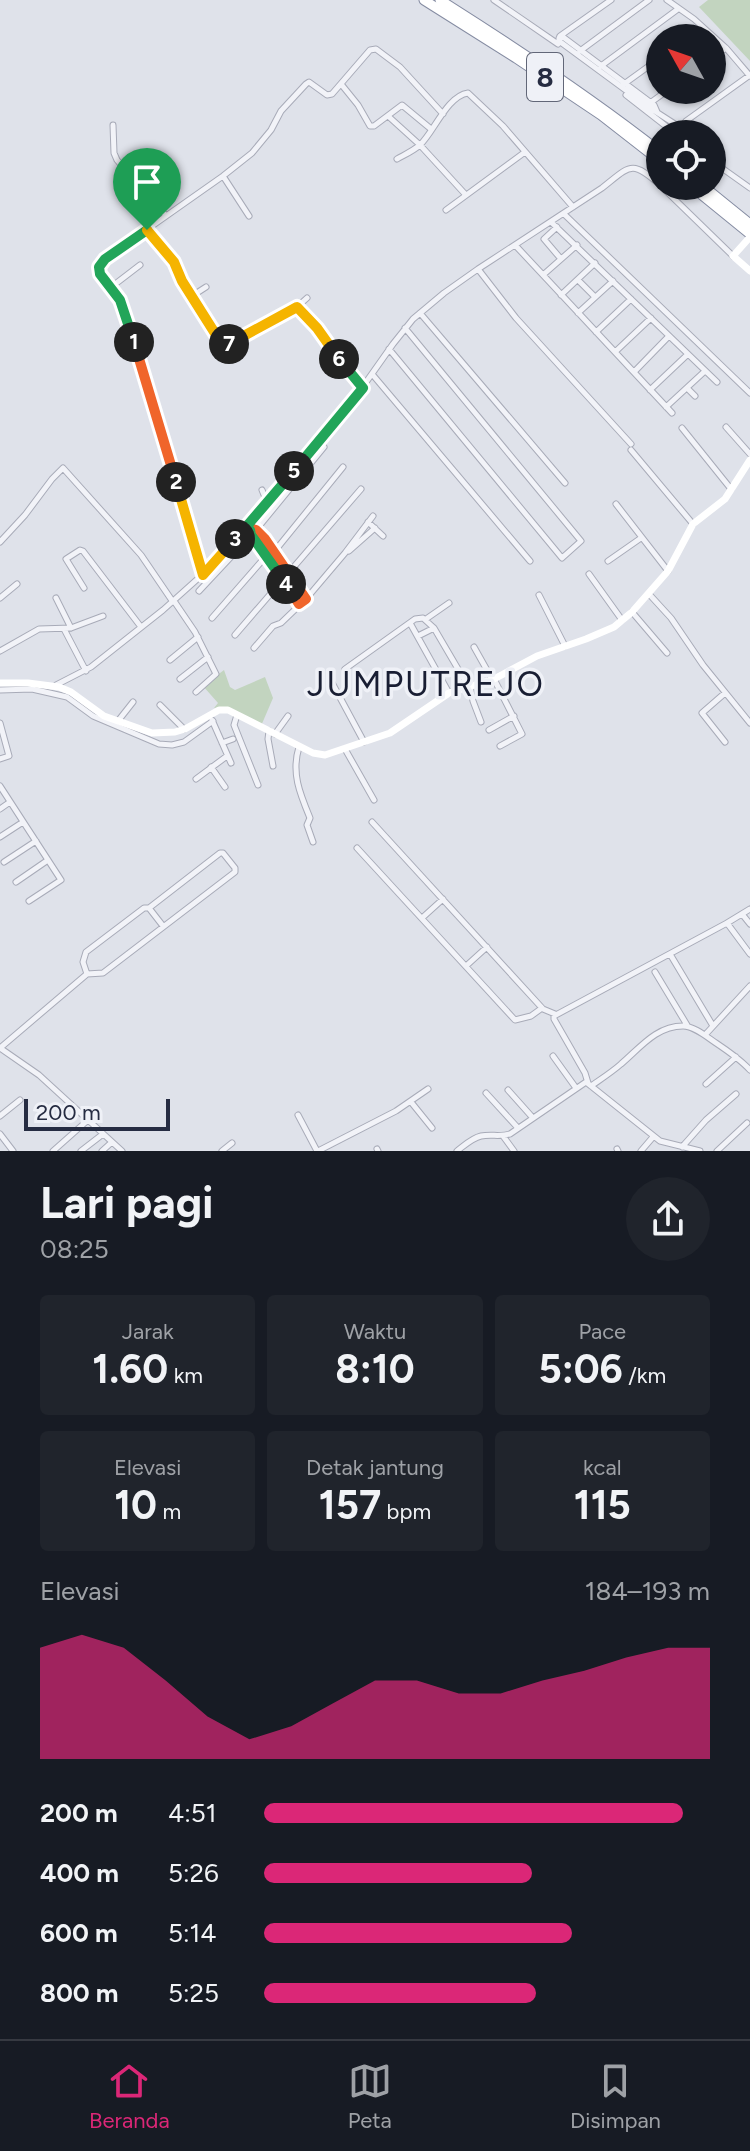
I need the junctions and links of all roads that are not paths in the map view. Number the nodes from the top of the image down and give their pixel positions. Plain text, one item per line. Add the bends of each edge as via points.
1 (424, 0) edge
2 (440, 0) edge
3 (494, 0) edge
4 (611, 0) edge
5 (649, 0) edge
6 (667, 0) edge
7 (678, 9) junction
8 (698, 24) edge
9 (726, 48) edge
10 (579, 52) junction
11 (599, 67) junction
12 (646, 68) edge
13 (750, 76) edge
14 (341, 84) junction
15 (623, 85) junction
16 (646, 102) edge
17 (648, 104) edge
18 (443, 114) junction
19 (388, 116) junction
20 (663, 120) edge
21 (666, 120) edge
22 (688, 120) edge
23 (113, 125) dead end
24 (431, 129) junction
25 (646, 141) edge
26 (420, 145) junction
27 (646, 150) edge
28 (525, 152) junction
29 (397, 159) dead end
30 (726, 171) edge
31 (646, 174) edge
32 (223, 176) junction
33 (750, 188) edge
34 (465, 194) junction
35 (675, 200) edge
36 (708, 200) edge
37 (720, 200) edge
38 (573, 207) junction
39 (446, 210) dead end
40 (564, 214) junction
41 (166, 216) junction
42 (249, 216) dead end
43 (554, 224) junction
44 (750, 224) edge
45 (147, 230) junction
46 (750, 236) edge
47 (515, 245) junction
48 (577, 245) junction
49 (733, 256) junction
50 (748, 256) edge
51 (561, 259) junction
52 (595, 263) junction
53 (743, 264) junction
54 (140, 265) dead end
55 (478, 269) junction
56 (750, 271) edge
57 (543, 275) junction
58 (578, 280) junction
59 (613, 281) junction
60 (206, 287) dead end
61 (110, 288) junction
62 (561, 295) junction
63 (192, 296) junction
64 (595, 297) junction
65 (307, 298) dead end
66 (631, 299) junction
67 (297, 307) junction
68 (420, 313) junction
69 (578, 313) junction
70 (651, 318) junction
71 (405, 328) junction
72 (596, 332) junction
73 (669, 336) junction
74 (389, 349) junction
75 (615, 352) junction
76 (688, 355) junction
77 (705, 371) junction
78 (634, 372) junction
79 (372, 374) junction
80 (717, 382) dead end
81 (363, 388) junction
82 (687, 388) junction
83 (650, 390) junction
84 (750, 393) edge
85 (695, 396) dead end
86 (666, 407) junction
87 (672, 413) dead end
88 (726, 427) dead end
89 (682, 428) dead end
90 (324, 447) dead end
91 (750, 454) edge
92 (750, 460) edge
93 (343, 467) dead end
94 (565, 483) dead end
95 (361, 489) dead end
96 (262, 490) dead end
97 (732, 490) junction
98 (267, 502) junction
99 (616, 504) dead end
100 (373, 516) dead end
101 (368, 522) junction
102 (693, 524) junction
103 (375, 528) junction
104 (251, 530) junction
105 (383, 536) dead end
106 (641, 538) junction
107 (0, 542) edge
108 (274, 552) junction
109 (345, 553) junction
110 (267, 555) junction
111 (530, 561) dead end
112 (608, 561) dead end
113 (668, 571) junction
114 (589, 574) dead end
115 (203, 575) junction
116 (288, 575) junction
117 (283, 580) junction
118 (17, 584) dead end
119 (84, 588) dead end
120 (199, 591) dead end
121 (539, 595) dead end
122 (651, 597) junction
123 (0, 598) edge
124 (56, 598) dead end
125 (306, 599) junction
126 (173, 601) junction
127 (449, 603) dead end
128 (299, 604) junction
129 (632, 612) junction
130 (103, 616) dead end
131 (212, 618) dead end
132 (426, 619) junction
133 (622, 620) junction
134 (410, 623) junction
135 (141, 627) junction
136 (68, 628) junction
137 (434, 628) junction
138 (235, 635) dead end
139 (418, 636) junction
140 (198, 637) junction
141 (565, 646) junction
142 (474, 647) dead end
143 (254, 648) dead end
144 (0, 651) edge
145 (667, 653) dead end
146 (208, 657) junction
147 (170, 660) dead end
148 (345, 669) dead end
149 (86, 671) junction
150 (180, 679) dead end
151 (330, 679) dead end
152 (495, 681) junction
153 (0, 683) edge
154 (52, 686) junction
155 (470, 688) junction
156 (0, 690) edge
157 (196, 692) dead end
158 (449, 693) junction
159 (725, 693) junction
160 (133, 702) dead end
161 (83, 705) junction
162 (160, 705) dead end
163 (288, 716) dead end
164 (514, 716) junction
165 (236, 717) junction
166 (212, 718) junction
167 (118, 722) junction
168 (481, 722) dead end
169 (0, 723) edge
170 (750, 723) edge
171 (185, 729) junction
172 (489, 730) dead end
173 (270, 734) junction
174 (233, 739) dead end
175 (725, 742) dead end
176 (222, 743) junction
177 (365, 743) junction
178 (500, 746) dead end
179 (298, 749) junction
180 (346, 752) junction
181 (227, 756) junction
182 (0, 759) edge
183 (231, 763) dead end
184 (273, 766) dead end
185 (211, 767) junction
186 (196, 779) dead end
187 (258, 785) dead end
188 (0, 786) edge
189 (225, 787) dead end
190 (374, 800) dead end
191 (10, 802) junction
192 (0, 809) edge
193 (23, 822) junction
194 (372, 822) dead end
195 (0, 837) edge
196 (36, 841) junction
197 (313, 842) dead end
198 (357, 848) dead end
199 (49, 860) junction
200 (4, 862) dead end
201 (16, 882) dead end
202 (443, 899) junction
203 (29, 901) dead end
204 (149, 908) junction
205 (750, 909) edge
206 (742, 914) junction
207 (422, 918) junction
208 (750, 924) edge
209 (729, 926) junction
210 (163, 927) junction
211 (487, 947) junction
212 (670, 954) junction
213 (750, 954) edge
214 (466, 966) junction
215 (655, 972) dead end
216 (87, 974) junction
217 (750, 986) edge
218 (542, 1008) junction
219 (556, 1014) junction
220 (688, 1026) junction
221 (713, 1026) junction
222 (705, 1035) junction
223 (0, 1048) edge
224 (553, 1056) dead end
225 (736, 1057) junction
226 (750, 1070) edge
227 (589, 1084) junction
228 (706, 1084) dead end
229 (576, 1088) junction
230 (428, 1089) dead end
231 (508, 1090) dead end
232 (486, 1093) dead end
233 (736, 1094) dead end
234 (20, 1100) dead end
235 (411, 1102) junction
236 (298, 1115) dead end
237 (0, 1116) edge
238 (533, 1118) junction
239 (88, 1120) junction
240 (747, 1123) dead end
241 (432, 1128) dead end
242 (518, 1128) junction
243 (0, 1134) edge
244 (103, 1134) junction
245 (506, 1135) junction
246 (653, 1137) junction
247 (112, 1142) junction
248 (232, 1143) dead end
249 (682, 1147) junction
250 (12, 1151) edge
251 (53, 1151) edge
252 (81, 1151) edge
253 (102, 1151) edge
254 (122, 1151) edge
255 (222, 1151) edge
256 (318, 1151) edge
257 (457, 1151) edge
258 (514, 1151) edge
259 (641, 1151) edge
260 (700, 1151) edge
261 (717, 1151) edge

1 - 27 highway, 8
2 - 25 highway, 8
3 - 20 street
4 - 10 street via 559,37
5 - 10 street
6 - 7 street
7 - 8 street
7 - 11 street
9 - 13 street
10 - 11 street
11 - 15 street
12 - 15 street
13 - 22 street
14 - 18 street via 366,53 376,49
14 - 19 street via 370,126
14 - 32 street via 327,95 306,84 262,143
15 - 16 street
17 - 21 street
18 - 24 street
18 - 28 street via 457,97 468,93
19 - 24 street via 404,106
19 - 26 street
23 - 41 street via 117,160
24 - 26 street
26 - 29 street
26 - 34 street
28 - 34 street
28 - 38 street
30 - 33 street
31 - 38 street via 630,168
32 - 41 street
32 - 42 street
34 - 39 street
35 - 49 street
36 - 46 highway
37 - 44 highway
38 - 40 street
40 - 43 street
40 - 84 street
41 - 45 street
43 - 47 street
43 - 48 street
43 - 51 street via 544,239
45 - 61 street via 101,263 100,274
45 - 63 street via 174,262
46 - 49 main road
47 - 55 street
47 - 57 street
48 - 51 street
48 - 52 street
49 - 53 main road
50 - 53 main road
51 - 57 street
52 - 58 street
52 - 59 street
53 - 56 main road
54 - 61 street
55 - 68 street
55 - 102 street
57 - 62 street
58 - 62 street
58 - 64 street
59 - 64 street
59 - 66 street
60 - 63 street
61 - 115 street via 126,316
62 - 69 street
63 - 67 street via 224,346
64 - 69 street
65 - 67 street
66 - 70 street
66 - 72 street
67 - 81 street
68 - 71 street
68 - 94 street
69 - 72 street
70 - 73 street
70 - 75 street
71 - 74 street
71 - 74 street via 581,541 562,558
72 - 75 street
73 - 76 street
73 - 78 street
74 - 79 street
75 - 78 street
76 - 77 street
76 - 83 street
77 - 80 street
77 - 82 street
78 - 83 street
79 - 81 street
79 - 111 street
81 - 98 street
82 - 85 street
82 - 86 street
83 - 86 street
86 - 87 street
88 - 91 street
89 - 97 street
90 - 104 street
92 - 97 main road
93 - 108 street
95 - 116 street
96 - 98 street
97 - 102 main road
98 - 104 street
99 - 106 street
100 - 101 street
101 - 103 street
101 - 109 street
102 - 113 main road
103 - 105 street
103 - 109 street
104 - 108 street
104 - 110 street
104 - 115 street
104 - 120 street
106 - 112 street
106 - 113 street
107 - 126 street via 63,468 141,555
108 - 116 street
109 - 125 street
110 - 117 street
110 - 131 street
113 - 122 main road
114 - 133 street
115 - 126 street
116 - 117 street
116 - 125 street
117 - 128 street
117 - 138 street
118 - 123 street
119 - 135 street via 66,559 81,550
121 - 141 street
122 - 129 main road
122 - 159 street
124 - 136 street
125 - 128 street
126 - 135 street
126 - 140 street
127 - 132 street
128 - 143 street
129 - 133 main road
129 - 145 street
130 - 136 street
132 - 134 street
132 - 137 street
133 - 141 main road
134 - 139 street
134 - 148 street
135 - 149 street
136 - 144 street via 39,629
136 - 149 street
137 - 139 street
137 - 155 street
139 - 158 street
140 - 146 street
140 - 147 street
141 - 152 main road
142 - 152 street
146 - 150 street
146 - 157 street via 216,674
149 - 154 street
151 - 177 street
152 - 155 main road
152 - 164 street
153 - 154 main road
154 - 161 main road via 71,692
155 - 158 main road
155 - 168 street
156 - 161 street via 32,689
158 - 177 main road via 390,733
159 - 170 street
159 - 175 street via 702,713
160 - 167 street
161 - 166 street via 93,716 164,745 184,742
161 - 167 main road
162 - 171 street
163 - 173 street
164 - 172 street
164 - 178 street via 522,735
165 - 166 main road via 222,710
165 - 173 main road
165 - 187 street via 234,725
166 - 171 main road
166 - 176 street
167 - 171 main road via 152,733
169 - 182 street via 9,756
173 - 179 main road
173 - 184 street
174 - 176 street
176 - 181 street
177 - 180 main road
179 - 180 main road via 322,755
179 - 197 street via 295,771
180 - 190 street
181 - 183 street
181 - 185 street
185 - 186 street
185 - 189 street
188 - 191 street
191 - 192 street
191 - 193 street
193 - 195 street
193 - 196 street
194 - 202 street
196 - 199 street
196 - 200 street
198 - 207 street
199 - 201 street
199 - 203 street via 61,880
202 - 207 street
202 - 211 street
204 - 210 street
204 - 210 street via 220,853 235,868
204 - 216 street via 86,952
205 - 206 street
206 - 208 street
206 - 209 street
207 - 214 street
209 - 212 street
209 - 213 street
210 - 216 street via 103,973
211 - 214 street
211 - 218 street
212 - 219 street
212 - 221 street
214 - 218 street via 515,1020
215 - 220 street
216 - 223 street
217 - 221 street
218 - 219 street
219 - 227 street
220 - 222 street
220 - 227 street via 658,1032
221 - 222 street
222 - 225 street
223 - 239 street
224 - 229 street
225 - 226 street
225 - 228 street
227 - 229 street
227 - 246 street
229 - 238 street
230 - 235 street
231 - 238 street
232 - 242 street
233 - 249 street
234 - 237 street
235 - 241 street
235 - 256 street
236 - 256 street
238 - 242 street
239 - 244 street
239 - 251 street
240 - 261 street
242 - 245 street
243 - 250 street
244 - 247 street
244 - 252 street
245 - 257 street via 482,1136
245 - 258 street
246 - 249 street
246 - 259 street
247 - 253 street
247 - 254 street
248 - 255 street
249 - 260 street

